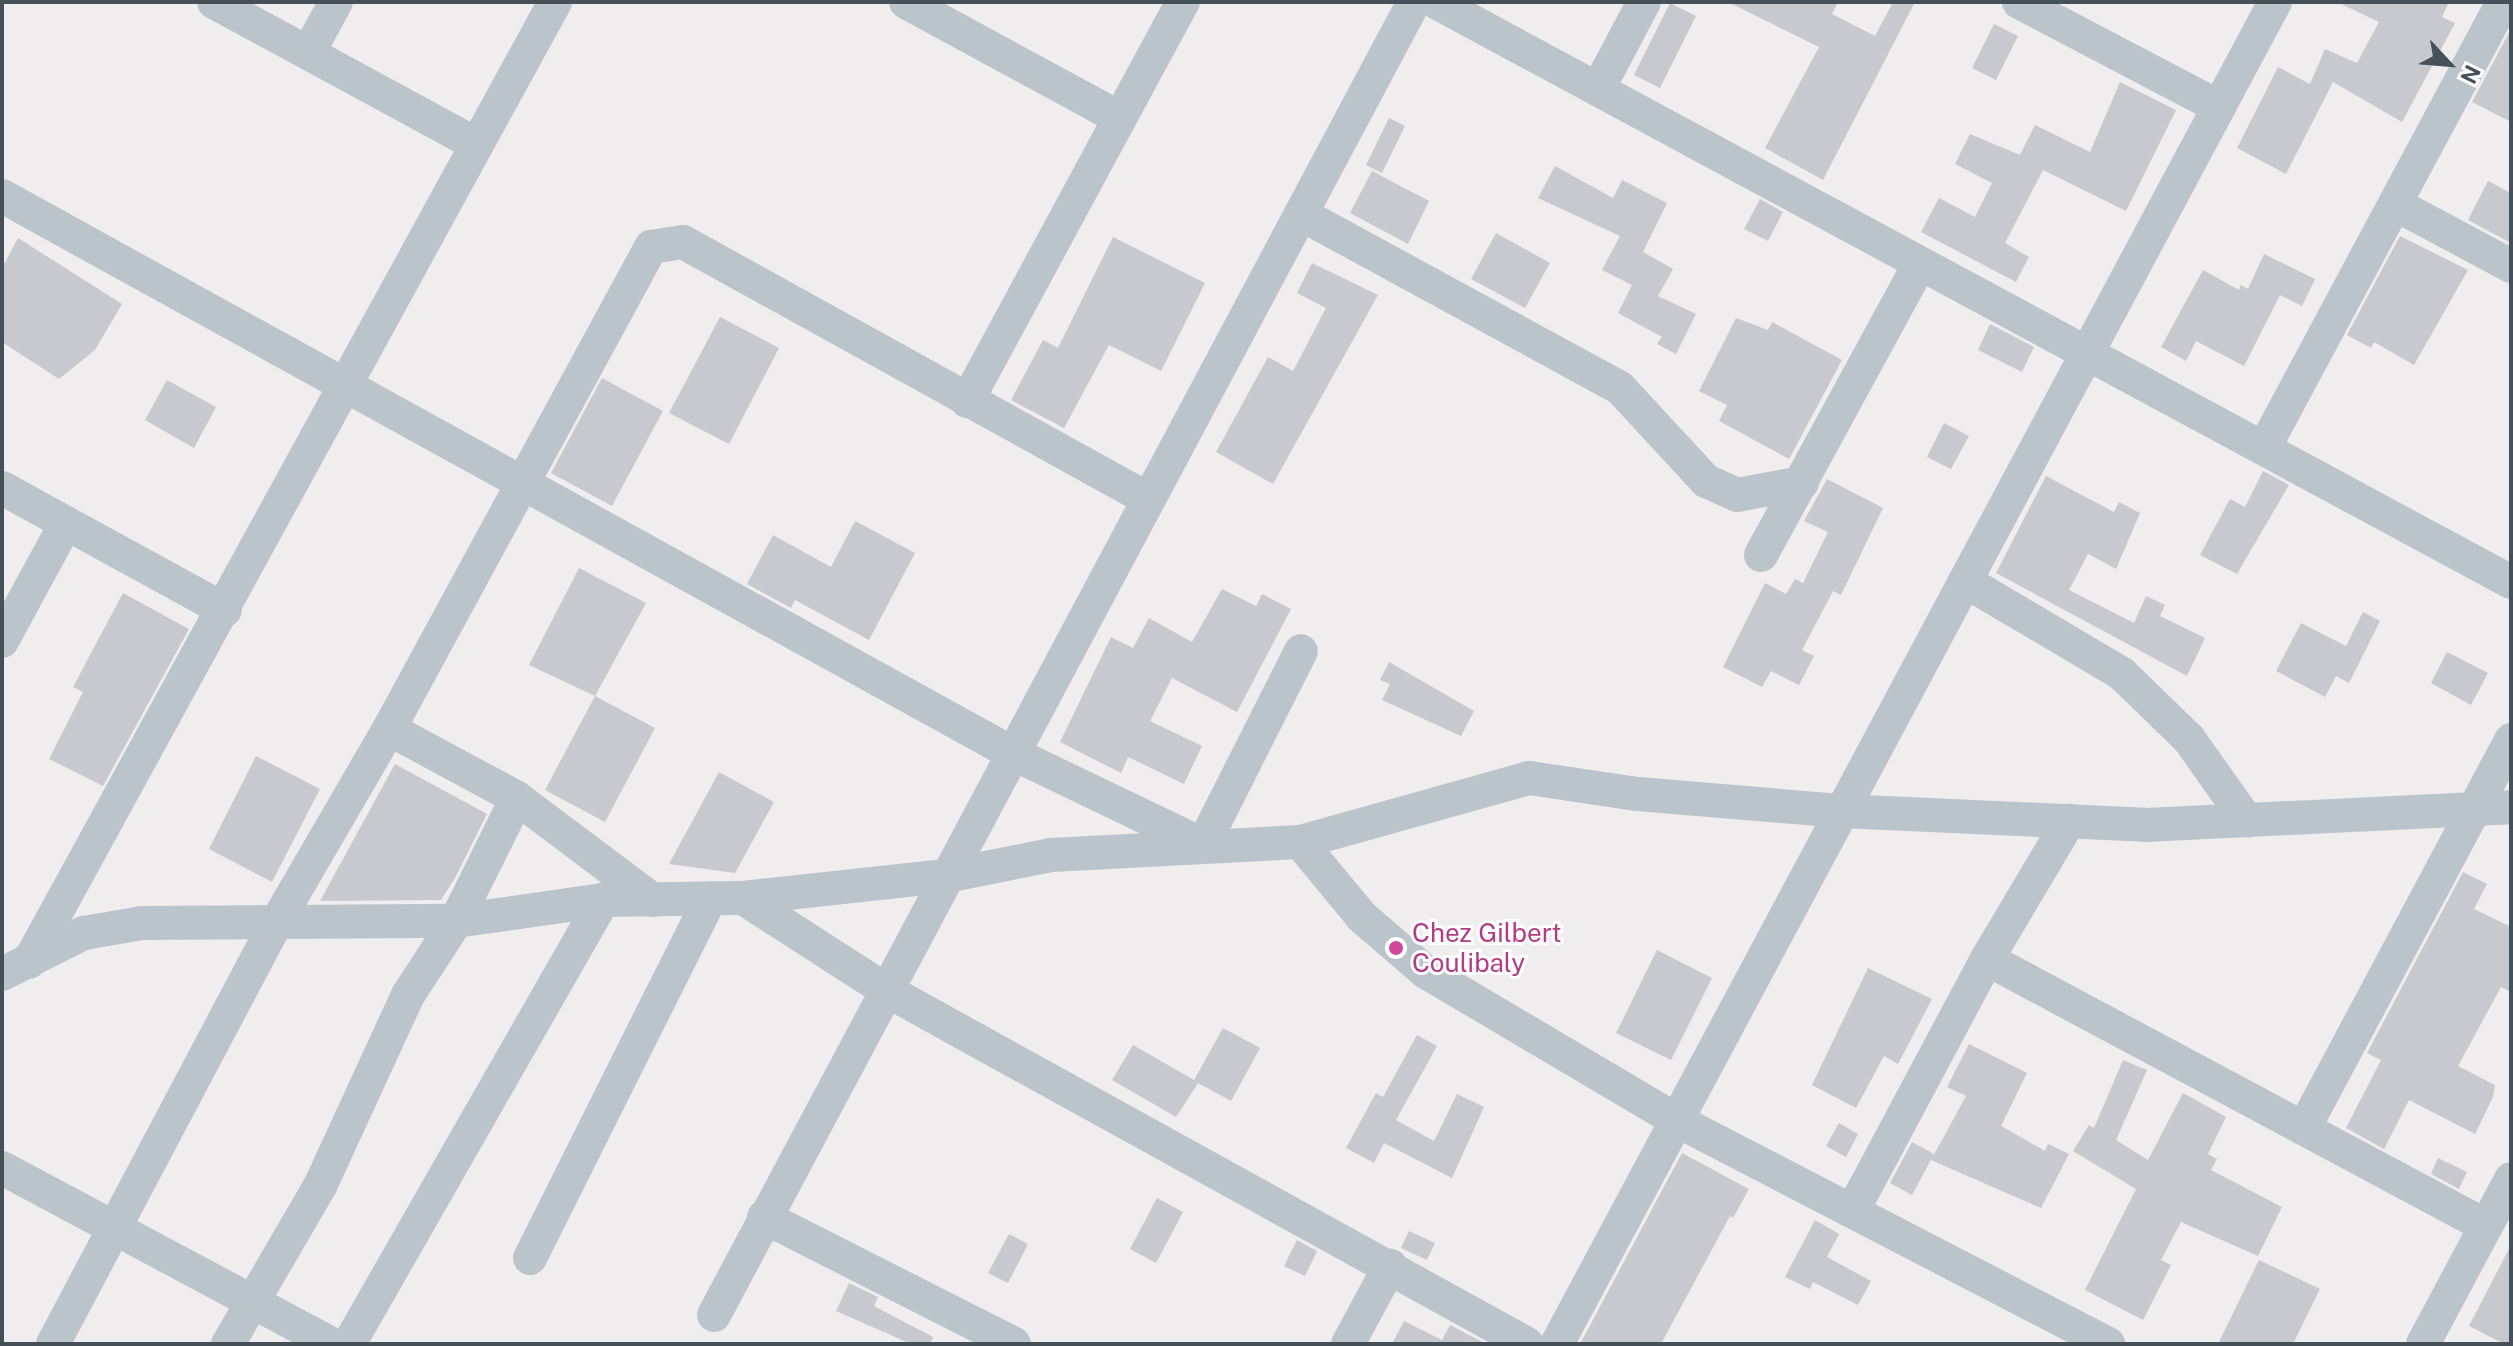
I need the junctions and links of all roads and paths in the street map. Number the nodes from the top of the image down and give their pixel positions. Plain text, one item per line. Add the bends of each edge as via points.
1 (214, 2) edge
2 (336, 2) edge
3 (555, 2) edge
4 (906, 2) edge
5 (1183, 2) edge
6 (1414, 2) edge
7 (1436, 2) edge
8 (1644, 2) edge
9 (2275, 2) edge
10 (2503, 2) edge
11 (2041, 7) edge
12 (308, 53) junction
13 (1598, 89) junction
14 (2219, 107) junction
15 (1120, 118) junction
16 (477, 145) junction
17 (2, 196) edge
18 (2395, 204) junction
19 (1301, 214) junction
20 (1920, 263) junction
21 (2511, 266) edge
22 (2087, 353) junction
23 (345, 385) junction
24 (967, 401) junction
25 (2264, 448) junction
26 (1802, 483) junction
27 (520, 484) junction
28 (2, 488) edge
29 (1148, 499) junction
30 (66, 523) junction
31 (1761, 555) dead end
32 (1965, 581) junction
33 (2511, 582) edge
34 (225, 610) junction
35 (2, 641) edge
36 (1301, 651) dead end
37 (389, 729) junction
38 (2511, 740) edge
39 (1012, 753) junction
40 (517, 798) junction
41 (2511, 807) edge
42 (1842, 811) junction
43 (2472, 813) junction
44 (2069, 821) junction
45 (2247, 821) junction
46 (1300, 842) junction
47 (1203, 845) junction
48 (946, 876) junction
49 (727, 898) junction
50 (603, 900) junction
51 (653, 900) junction
52 (456, 921) junction
53 (275, 925) junction
54 (1987, 959) junction
55 (15, 968) edge
56 (884, 989) junction
57 (1676, 1120) junction
58 (2304, 1128) junction
59 (2, 1168) edge
60 (2511, 1179) edge
61 (1854, 1208) junction
62 (764, 1217) junction
63 (112, 1226) junction
64 (2486, 1226) junction
65 (530, 1258) dead end
66 (1390, 1266) junction
67 (250, 1304) junction
68 (714, 1315) dead end
69 (53, 1344) edge
70 (228, 1344) edge
71 (332, 1344) edge
72 (349, 1344) edge
73 (1014, 1344) edge
74 (1348, 1344) edge
75 (1527, 1344) edge
76 (1557, 1344) edge
77 (2108, 1344) edge
78 (2423, 1344) edge

1 - 12 street
2 - 12 street
3 - 16 street
4 - 15 street
5 - 15 street
6 - 19 street
7 - 13 street
8 - 13 street
9 - 14 street
10 - 18 street
11 - 14 street
12 - 16 street
13 - 20 street
14 - 22 street
15 - 24 street
16 - 23 street
17 - 23 street
18 - 21 street
18 - 25 street
19 - 26 street via 1620,388 1706,481 1737,495
19 - 29 street
20 - 22 street
20 - 26 street
22 - 25 street
22 - 32 street
23 - 27 street
23 - 34 street
24 - 27 street via 683,242 651,247
24 - 29 street
25 - 33 street
26 - 31 street
27 - 37 street
27 - 39 street
28 - 30 street
29 - 39 street
30 - 34 street
30 - 35 street
32 - 42 street
32 - 45 street via 2122,674 2189,739
34 - 55 street
36 - 47 street
37 - 40 street
37 - 53 street
38 - 43 street
39 - 47 street
39 - 48 street
40 - 51 street
40 - 52 street
41 - 43 street
42 - 44 street
42 - 46 street via 1638,794 1529,778
42 - 57 street
43 - 45 street
43 - 58 street
44 - 45 street
44 - 54 street
46 - 47 street
46 - 57 street via 1362,917 1426,972
47 - 48 street via 1051,855
48 - 49 street
48 - 56 street
49 - 51 street
49 - 56 street
49 - 65 street
50 - 51 street
50 - 52 street
50 - 72 street
52 - 53 street
52 - 67 street via 408,995 321,1184
53 - 55 street via 142,923 84,933
53 - 63 street
54 - 58 street
54 - 61 street
56 - 62 street
56 - 66 street
57 - 61 street
57 - 76 street
58 - 64 street
59 - 63 street
60 - 64 street
61 - 77 street
62 - 68 street
62 - 73 street
63 - 67 street
63 - 69 street
64 - 78 street
66 - 74 street
66 - 75 street
67 - 70 street
67 - 71 street

